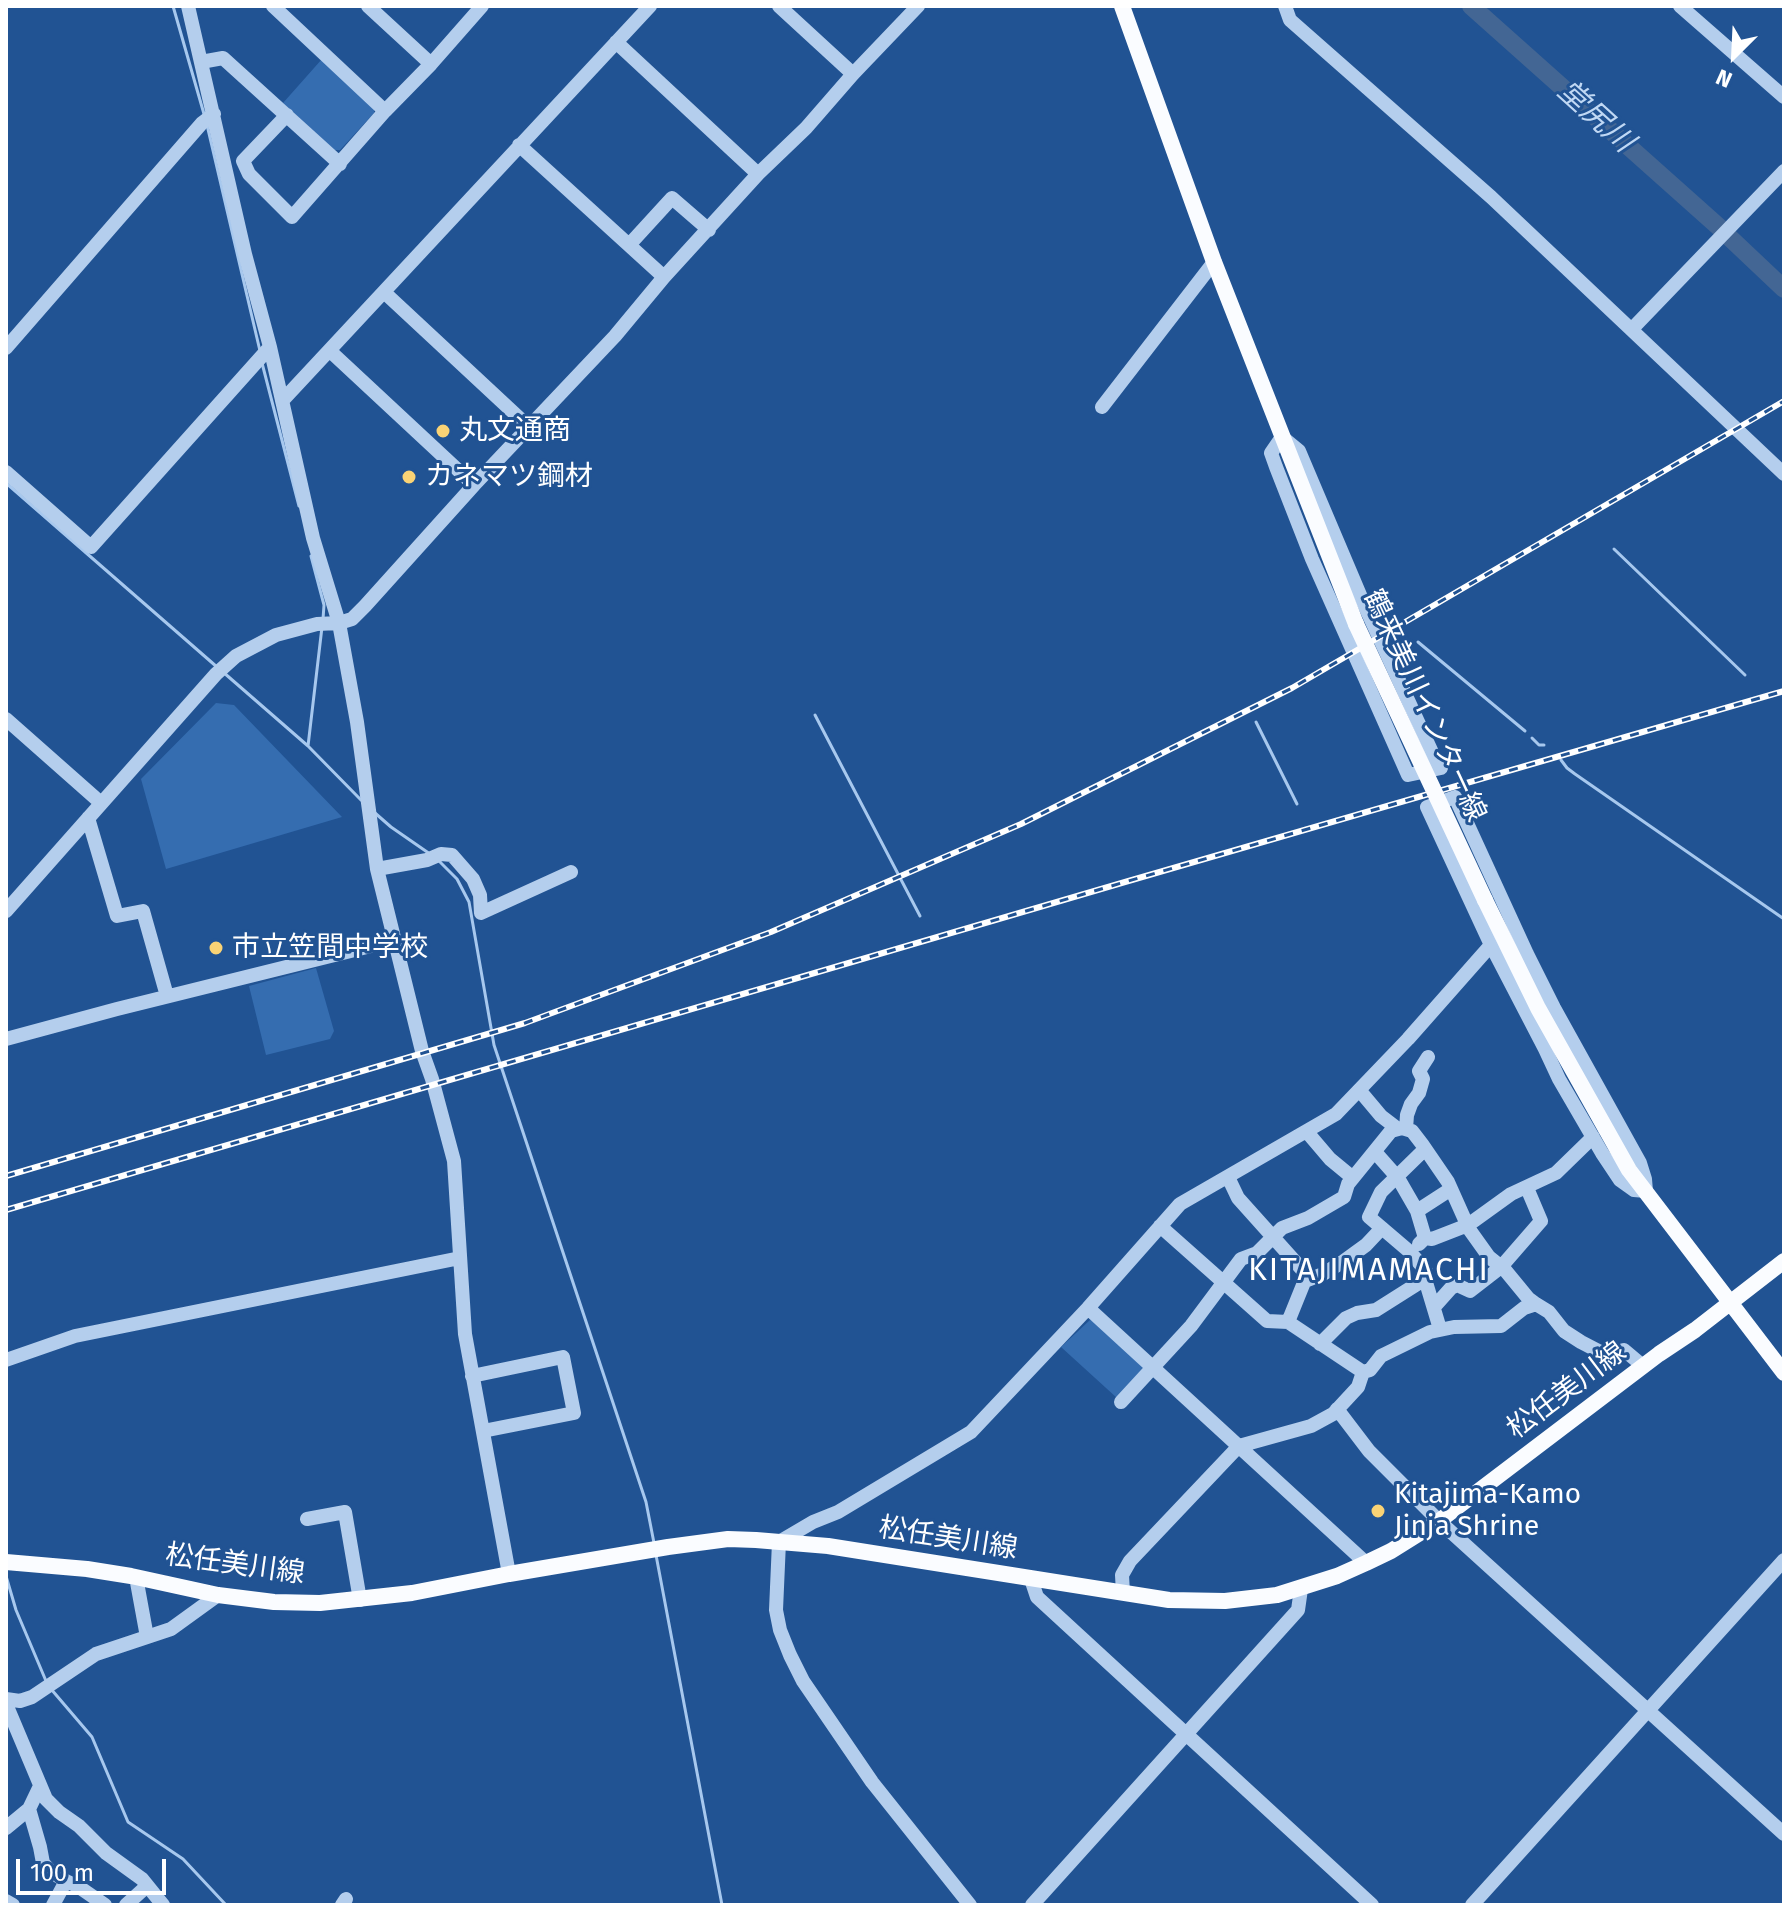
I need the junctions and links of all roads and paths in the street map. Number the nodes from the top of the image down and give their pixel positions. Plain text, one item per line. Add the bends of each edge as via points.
1 (188, 6) edge
2 (273, 6) edge
3 (368, 6) edge
4 (650, 6) edge
5 (779, 6) edge
6 (918, 6) edge
7 (1122, 6) edge
8 (1285, 6) edge
9 (1680, 6) edge
10 (477, 8) edge
11 (616, 42) junction
12 (201, 62) junction
13 (431, 64) junction
14 (853, 74) junction
15 (1784, 97) edge
16 (385, 111) junction
17 (287, 115) junction
18 (209, 119) junction
19 (519, 145) junction
20 (340, 164) junction
21 (1784, 171) edge
22 (758, 174) junction
23 (709, 230) junction
24 (629, 245) junction
25 (1214, 262) junction
26 (664, 277) junction
27 (385, 293) junction
28 (1632, 329) junction
29 (6, 348) edge
30 (330, 351) junction
31 (263, 354) junction
32 (282, 401) junction
33 (1102, 407) dead end
34 (529, 427) junction
35 (1282, 437) junction
36 (6, 472) edge
37 (1784, 474) edge
38 (474, 485) junction
39 (328, 623) junction
40 (6, 719) edge
41 (101, 803) junction
42 (88, 818) junction
43 (377, 869) junction
44 (571, 872) dead end
45 (6, 911) edge
46 (395, 940) junction
47 (1491, 945) junction
48 (167, 996) junction
49 (6, 1039) edge
50 (1428, 1057) dead end
51 (1360, 1091) junction
52 (1402, 1129) junction
53 (1307, 1132) junction
54 (1593, 1137) junction
55 (1425, 1149) junction
56 (1375, 1152) junction
57 (1228, 1177) junction
58 (1353, 1178) junction
59 (1398, 1178) junction
60 (1527, 1188) junction
61 (1451, 1189) junction
62 (1646, 1191) junction
63 (1417, 1211) junction
64 (1468, 1225) junction
65 (1160, 1226) junction
66 (1382, 1228) junction
67 (1274, 1237) junction
68 (1425, 1238) junction
69 (1410, 1252) junction
70 (460, 1258) junction
71 (1784, 1261) edge
72 (1501, 1267) junction
73 (1425, 1279) junction
74 (1305, 1281) junction
75 (1222, 1283) junction
76 (1729, 1303) junction
77 (1536, 1304) junction
78 (1434, 1307) junction
79 (1088, 1308) junction
80 (1288, 1322) junction
81 (1440, 1329) junction
82 (1320, 1344) junction
83 (6, 1360) edge
84 (1643, 1366) junction
85 (1152, 1367) junction
86 (1363, 1372) junction
87 (1784, 1373) edge
88 (472, 1376) junction
89 (1121, 1402) dead end
90 (1337, 1409) junction
91 (483, 1431) junction
92 (1239, 1446) junction
93 (307, 1519) dead end
94 (1439, 1521) junction
95 (779, 1542) junction
96 (1784, 1560) edge
97 (6, 1562) edge
98 (1366, 1563) junction
99 (509, 1574) junction
100 (136, 1577) junction
101 (1031, 1579) junction
102 (1301, 1589) junction
103 (1123, 1593) junction
104 (218, 1595) junction
105 (360, 1600) junction
106 (147, 1637) junction
107 (6, 1702) edge
108 (1649, 1711) junction
109 (1186, 1736) junction
110 (40, 1786) junction
111 (29, 1809) junction
112 (6, 1828) edge
113 (1784, 1834) edge
114 (66, 1881) junction
115 (147, 1886) junction
116 (6, 1901) edge
117 (13, 1905) edge
118 (53, 1905) edge
119 (105, 1905) edge
120 (126, 1905) edge
121 (163, 1905) edge
122 (970, 1905) edge
123 (1032, 1905) edge
124 (1372, 1905) edge
125 (1472, 1905) edge

1 - 12 street
2 - 16 street
3 - 13 street
4 - 11 street
5 - 14 street
6 - 14 street
7 - 25 main road, 鶴来美川インター線
8 - 28 street via 1290,20
9 - 15 street
10 - 13 street
11 - 19 street
11 - 22 street
12 - 17 street via 223,58
12 - 18 street
13 - 16 street
14 - 22 street
16 - 20 street
17 - 20 street
17 - 20 street via 243,161 249,174 292,217
18 - 29 street
18 - 31 street via 245,254
19 - 24 street
19 - 27 street
21 - 28 street
22 - 23 street
23 - 24 street via 672,198
23 - 26 street
24 - 26 street
25 - 33 street
25 - 35 main road, 鶴来美川インター線
26 - 34 street
27 - 30 street
27 - 34 street
28 - 37 street
30 - 32 street
30 - 38 street
31 - 32 street
31 - 36 street via 91,547
32 - 39 street
34 - 38 street
35 - 35 street via 1299,451 1441,768 1408,775 1276,467 1271,453
35 - 62 main road, 鶴来美川インター線, bridge via 1356,624 1485,900 1538,1008
38 - 39 street via 352,619
39 - 41 street via 276,635 236,656
39 - 43 street via 357,722
40 - 41 street
41 - 42 street
42 - 45 street
42 - 48 street via 117,916 143,911
43 - 44 street via 452,855 473,879 481,913
43 - 46 street
46 - 48 street
46 - 70 street via 454,1161
47 - 51 street
47 - 54 street
47 - 62 street via 1427,807 1455,797 1554,1008 1640,1163
48 - 49 street
50 - 52 street
51 - 52 street via 1381,1116
51 - 53 street
52 - 55 street via 1412,1131
52 - 56 street via 1391,1131
53 - 57 street
53 - 58 street
54 - 60 street via 1556,1173
54 - 62 street via 1620,1180
55 - 59 street
55 - 61 street
56 - 58 street
56 - 59 street
57 - 65 street via 1180,1204
57 - 67 street via 1238,1198
58 - 67 street via 1344,1197
59 - 63 street
59 - 66 street via 1381,1192 1369,1217
60 - 64 street
60 - 72 street via 1541,1221
61 - 63 street
61 - 64 street
62 - 76 main road, 鶴来美川インター線
63 - 68 street
64 - 68 street
64 - 72 street
65 - 75 street
65 - 79 street
66 - 69 street
66 - 74 street via 1344,1261
67 - 74 street via 1307,1275
67 - 75 street via 1241,1259
68 - 69 street
69 - 73 street via 1426,1271
70 - 83 street via 75,1336
70 - 88 street
71 - 76 main road, 松任美川線
72 - 77 street
72 - 78 street via 1470,1291 1451,1288
73 - 78 street
73 - 82 street via 1376,1310 1346,1318
74 - 80 street
75 - 80 street via 1267,1321
75 - 85 street
76 - 84 main road, 松任美川線
76 - 87 main road, 鶴来美川インター線
77 - 81 street via 1501,1326
77 - 84 street via 1581,1342 1606,1355 1624,1350
78 - 81 street
79 - 85 street
79 - 95 street via 971,1432
80 - 82 street
81 - 86 street via 1381,1356
82 - 86 street
84 - 94 main road, 松任美川線
85 - 89 street
85 - 92 street
86 - 90 street via 1358,1387
88 - 91 street
88 - 91 street via 563,1357 574,1413
90 - 92 street via 1311,1426
90 - 94 street via 1369,1451
91 - 99 street
92 - 98 street
92 - 103 street via 1130,1561 1122,1575
93 - 105 street via 345,1512
94 - 98 main road, 松任美川線
94 - 108 street
95 - 99 main road, 松任美川線 via 728,1539
95 - 101 main road, 松任美川線
95 - 122 street via 776,1610 803,1681 872,1782
96 - 108 street
97 - 100 main road, 松任美川線
98 - 102 main road, 松任美川線
99 - 105 main road, 松任美川線
100 - 104 main road, 松任美川線
100 - 106 street
101 - 103 main road, 松任美川線
101 - 109 street via 1037,1597
102 - 103 main road, 松任美川線 via 1225,1601
102 - 109 street via 1298,1610
104 - 105 main road, 松任美川線 via 274,1602
104 - 106 street via 171,1629
106 - 107 street via 96,1654 32,1697
107 - 110 street
108 - 113 street
108 - 125 street
109 - 123 street
109 - 124 street
110 - 111 street
110 - 115 street via 59,1812
111 - 112 street
111 - 114 street via 43,1863
114 - 118 street
114 - 119 street
115 - 120 street
115 - 121 street
116 - 117 street

